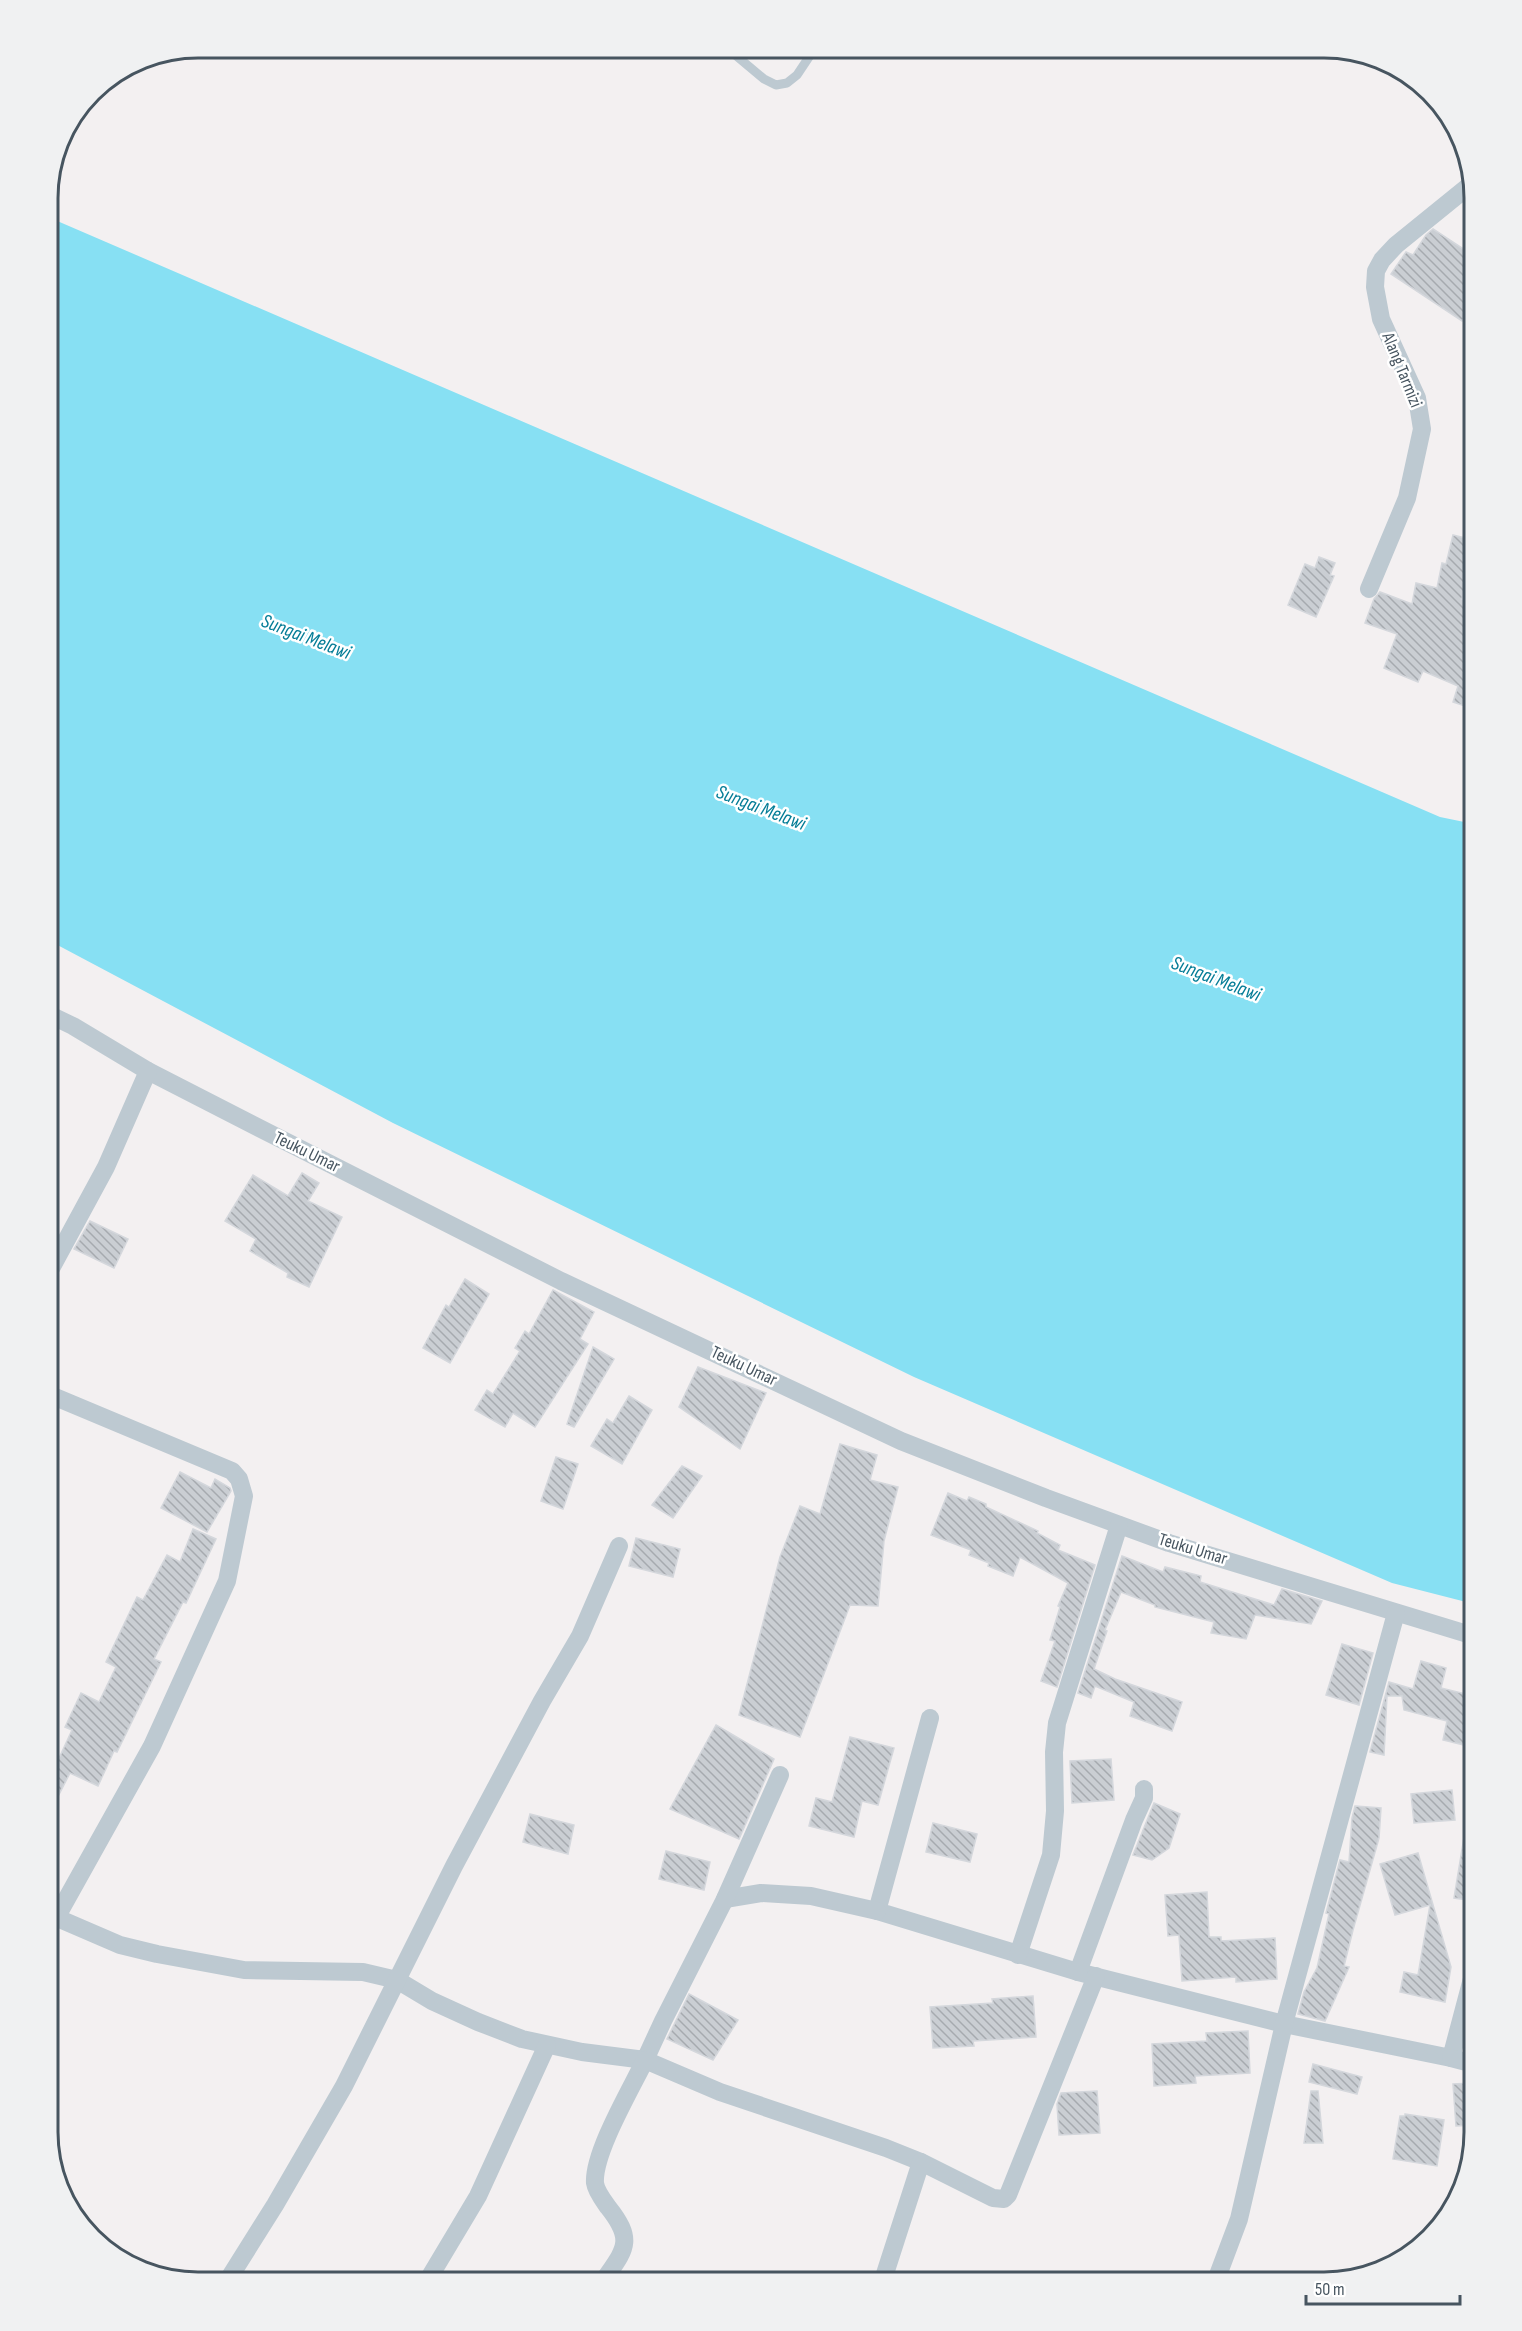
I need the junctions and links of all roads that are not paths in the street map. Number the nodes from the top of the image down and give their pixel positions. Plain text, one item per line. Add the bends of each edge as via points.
1 (740, 59) edge
2 (808, 59) edge
3 (1463, 191) edge
4 (1369, 589) dead end
5 (59, 1019) edge
6 (148, 1071) junction
7 (59, 1254) edge
8 (59, 1399) edge
9 (1119, 1525) junction
10 (619, 1546) dead end
11 (1396, 1613) junction
12 (1464, 1633) edge
13 (930, 1718) dead end
14 (780, 1775) dead end
15 (1144, 1789) dead end
16 (725, 1899) junction
17 (59, 1904) edge
18 (878, 1911) junction
19 (59, 1919) edge
20 (1018, 1955) junction
21 (1087, 1974) junction
22 (397, 1980) junction
23 (1464, 2009) edge
24 (1284, 2024) junction
25 (547, 2045) junction
26 (1451, 2058) junction
27 (645, 2060) junction
28 (1464, 2061) edge
29 (921, 2162) junction
30 (233, 2272) edge
31 (433, 2272) edge
32 (609, 2272) edge
33 (886, 2272) edge
34 (1219, 2272) edge

1 - 2 lane via 776,85 797,75
3 - 4 street, Alang Tarmizi via 1396,245 1376,271 1381,319 1417,399 1422,429 1407,498
5 - 6 street, Teuku Umar
6 - 7 street via 106,1167
6 - 9 street, Teuku Umar via 561,1281 901,1441
8 - 17 street via 231,1472 239,1479 244,1496 227,1581 153,1746
9 - 11 street, Teuku Umar
9 - 20 street via 1057,1723 1051,1855
10 - 22 street via 580,1636 454,1866
11 - 12 street, Teuku Umar
11 - 24 street
13 - 18 street
14 - 16 street
15 - 21 street
16 - 18 street via 761,1893 811,1896
16 - 27 street
18 - 20 street
19 - 22 street via 120,1945 244,1970 363,1972
20 - 21 street
21 - 24 street
21 - 29 street via 1008,2195 1004,2199 993,2198
22 - 25 street via 478,2022
22 - 30 street via 344,2086
23 - 26 street
24 - 26 street
24 - 34 street via 1239,2218
25 - 27 street
25 - 31 street via 478,2196
26 - 28 street
27 - 29 street via 720,2092
27 - 32 street via 603,2148 596,2175 595,2185 621,2223 625,2236 623,2250
29 - 33 street

